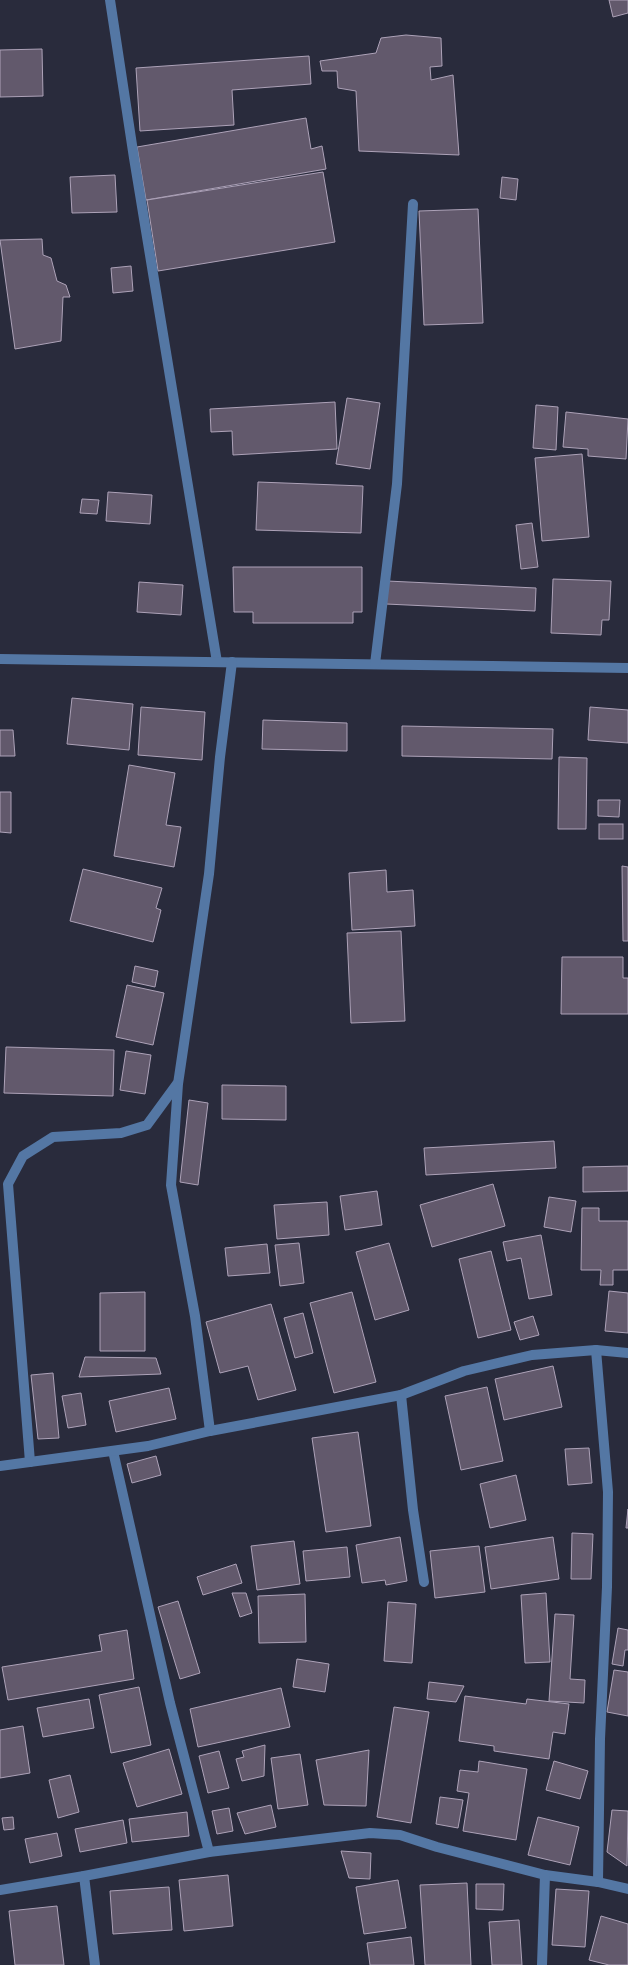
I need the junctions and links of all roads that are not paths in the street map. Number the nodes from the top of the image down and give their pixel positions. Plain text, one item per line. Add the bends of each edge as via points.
1 (110, 0) edge
2 (414, 204) dead end
3 (0, 659) edge
4 (217, 662) junction
5 (232, 662) junction
6 (375, 664) junction
7 (628, 668) edge
8 (178, 1084) junction
9 (596, 1350) junction
10 (628, 1353) edge
11 (401, 1395) junction
12 (210, 1431) junction
13 (113, 1451) junction
14 (30, 1462) junction
15 (0, 1466) edge
16 (424, 1582) dead end
17 (209, 1852) junction
18 (545, 1875) junction
19 (84, 1876) junction
20 (598, 1882) junction
21 (628, 1888) edge
22 (0, 1890) edge
23 (95, 1965) edge
24 (542, 1965) edge

1 - 4 street
2 - 6 street via 397,484
3 - 4 street
4 - 5 street
5 - 6 street
5 - 8 street via 210,874
6 - 7 street
8 - 12 street via 172,1185 195,1316
8 - 14 street via 147,1125 121,1133 53,1137 23,1156 8,1184
9 - 10 street
9 - 11 street via 532,1355 464,1371
9 - 20 street via 608,1492
11 - 12 street
11 - 16 street
12 - 13 street
13 - 14 street
13 - 17 street via 170,1703
14 - 15 street
17 - 18 street via 370,1833 400,1835
17 - 19 street
18 - 20 street
18 - 24 street
19 - 22 street
19 - 23 street
20 - 21 street

